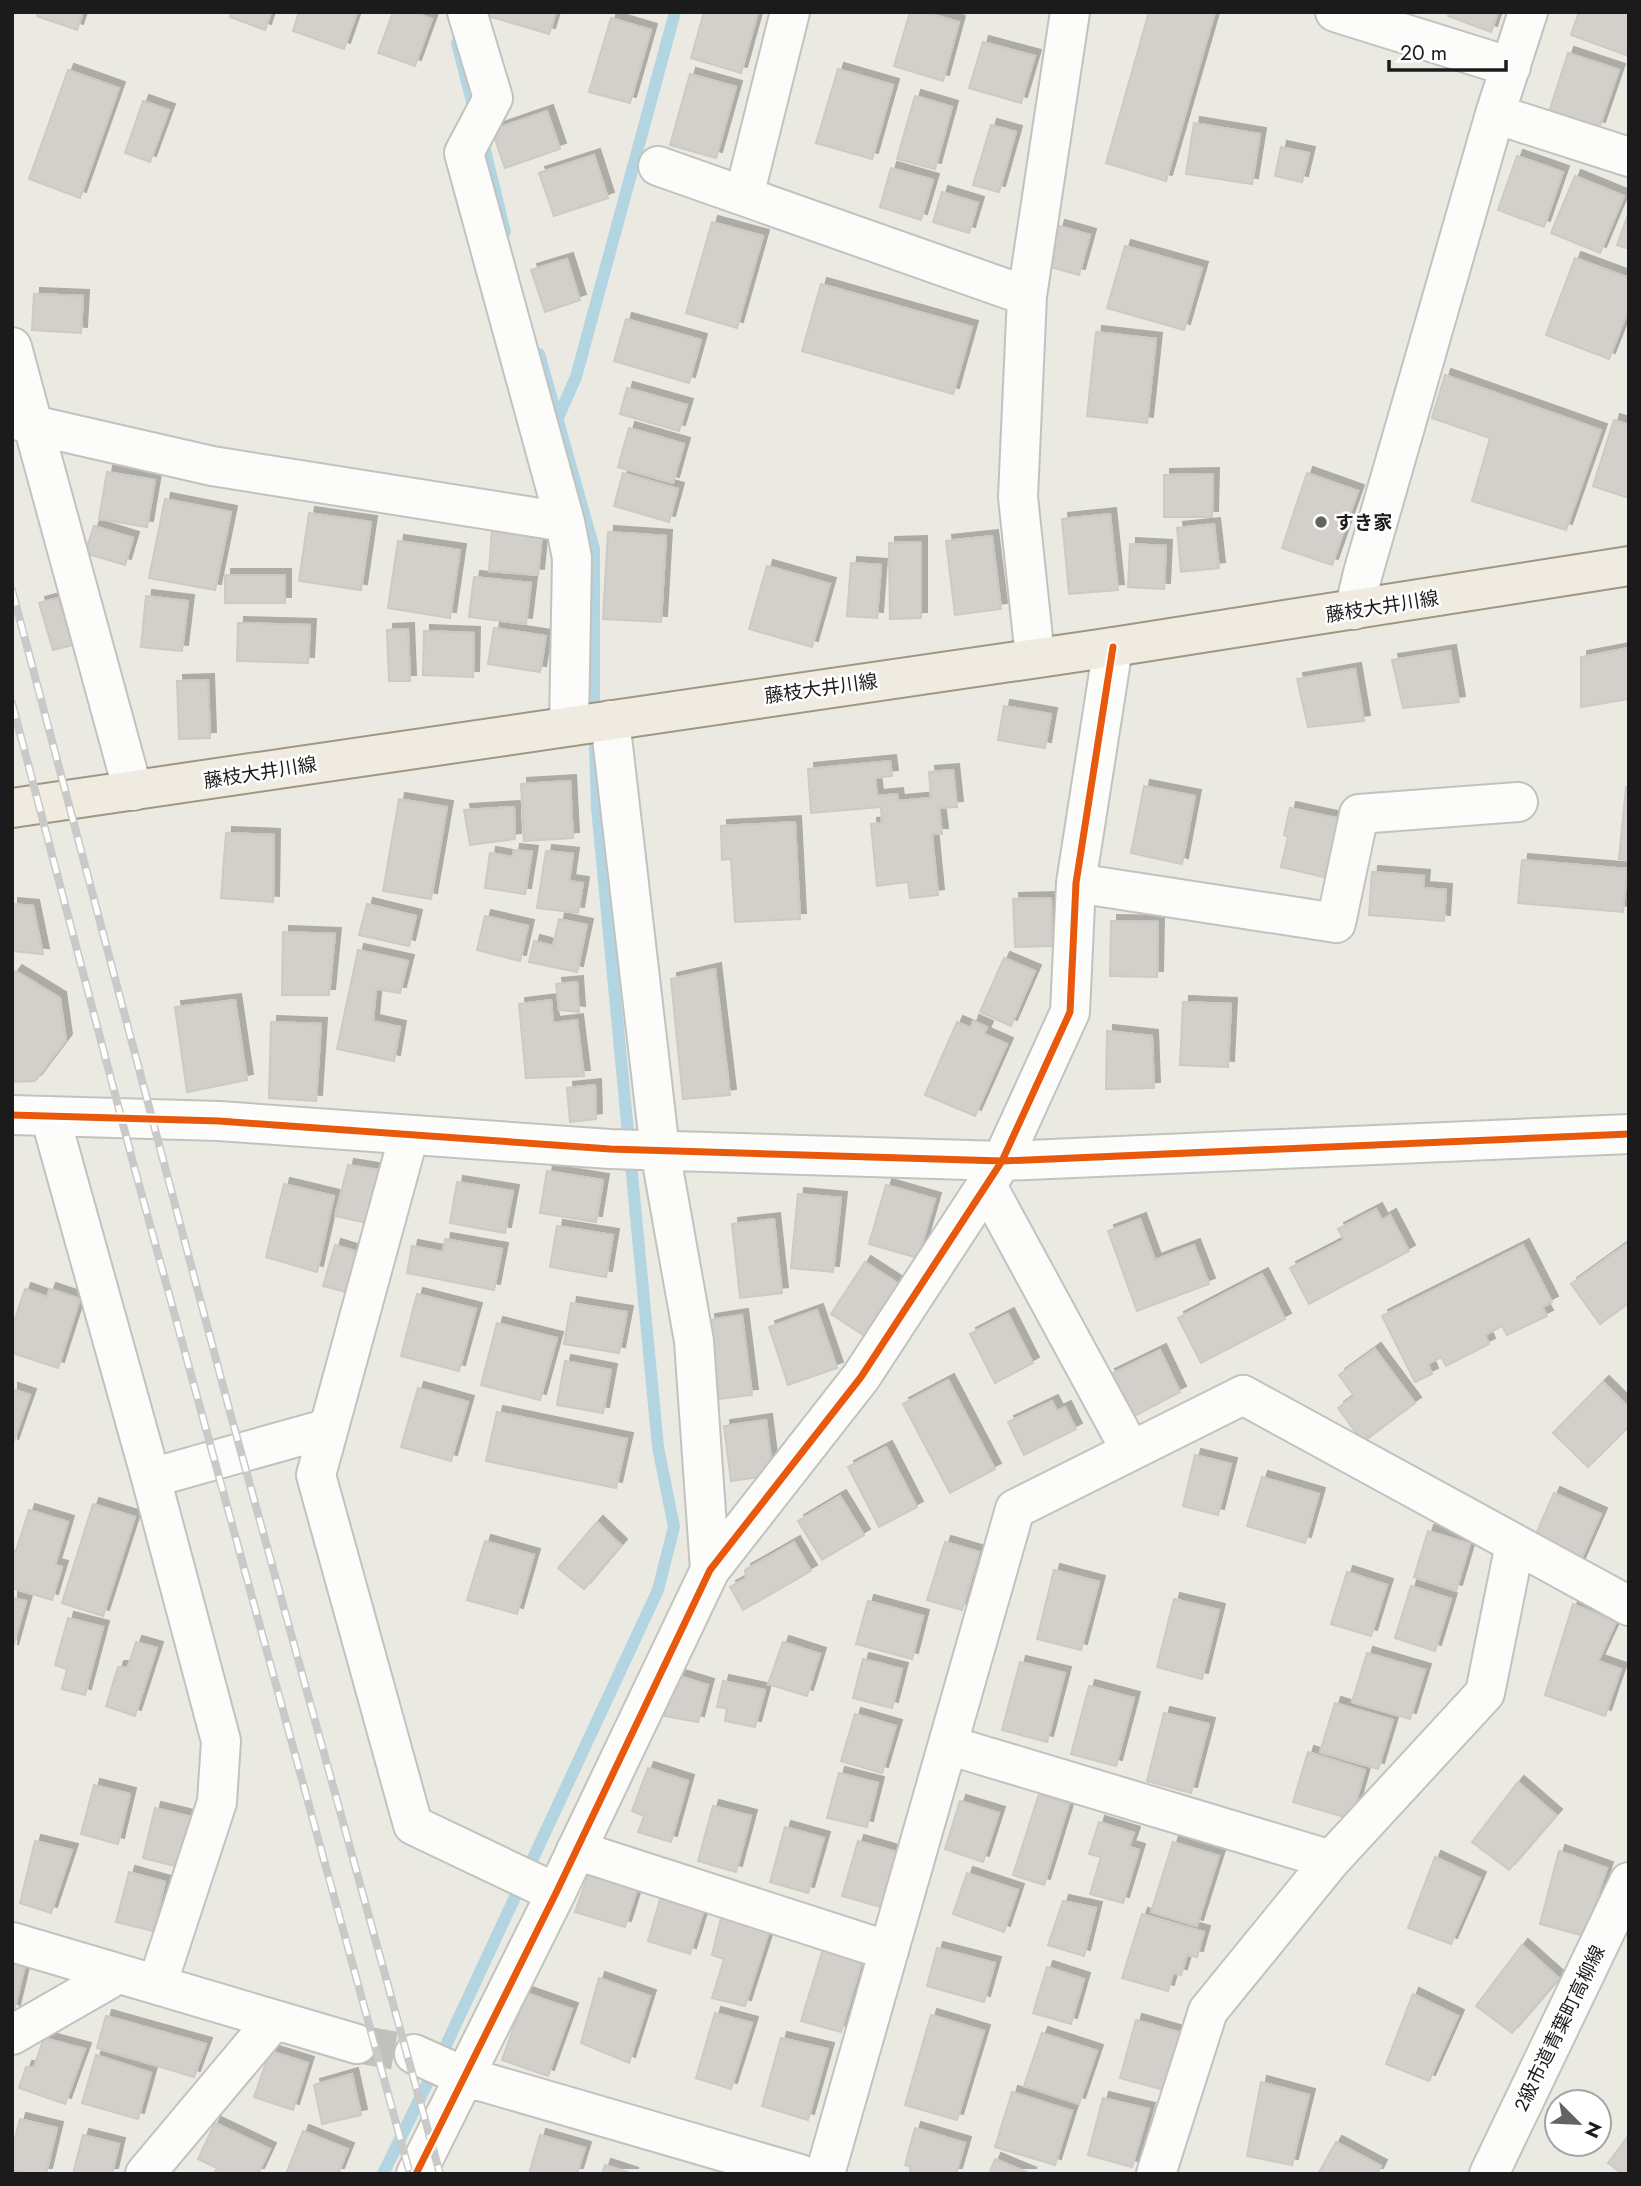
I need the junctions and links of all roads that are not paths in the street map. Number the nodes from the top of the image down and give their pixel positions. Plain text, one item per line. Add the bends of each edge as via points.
1 (467, 12) edge
2 (790, 12) edge
3 (1070, 12) edge
4 (1335, 12) edge
5 (1528, 12) edge
6 (1511, 67) junction
7 (1495, 114) junction
8 (1629, 157) edge
9 (658, 166) dead end
10 (744, 196) junction
11 (1027, 296) junction
12 (12, 347) edge
13 (23, 422) edge
14 (565, 522) junction
15 (1629, 566) edge
16 (1354, 610) junction
17 (1113, 647) junction
18 (1035, 657) junction
19 (610, 720) junction
20 (569, 726) junction
21 (133, 791) junction
22 (1518, 802) dead end
23 (12, 808) edge
24 (1076, 883) junction
25 (12, 1115) edge
26 (50, 1116) junction
27 (1629, 1134) edge
28 (410, 1135) junction
29 (660, 1151) junction
30 (994, 1173) junction
31 (329, 1428) junction
32 (1131, 1451) junction
33 (151, 1478) junction
34 (1515, 1544) junction
35 (710, 1570) junction
36 (1629, 1606) edge
37 (948, 1745) junction
38 (576, 1850) junction
39 (1331, 1860) junction
40 (1629, 1882) edge
41 (556, 1892) junction
42 (12, 1942) edge
43 (889, 1951) junction
44 (118, 1974) junction
45 (157, 1985) junction
46 (274, 2020) junction
47 (12, 2035) edge
48 (357, 2044) tunnel mouth
49 (414, 2054) tunnel mouth
50 (463, 2076) junction
51 (145, 2174) edge
52 (416, 2174) edge
53 (800, 2174) edge
54 (825, 2174) edge
55 (1156, 2174) edge
56 (1489, 2174) edge

1 - 14 street via 493,98 464,153
2 - 10 street
3 - 11 street
4 - 6 street
5 - 6 street
6 - 7 street
7 - 8 street
7 - 16 street
9 - 10 street
10 - 11 street
11 - 18 street via 1018,497
12 - 13 street
13 - 14 street via 212,466
13 - 21 street
14 - 20 street via 572,558
15 - 16 main road, 藤枝大井川線
16 - 17 main road, 藤枝大井川線
17 - 18 main road, 藤枝大井川線
17 - 24 street
18 - 19 main road, 藤枝大井川線
19 - 20 main road, 藤枝大井川線
19 - 29 street
20 - 21 main road, 藤枝大井川線
21 - 23 main road, 藤枝大井川線
22 - 24 street via 1359,814 1336,923
24 - 30 street via 1070,1012
25 - 26 street
26 - 28 street via 219,1121
26 - 33 street
27 - 30 street
28 - 29 street
28 - 31 street
29 - 30 street
29 - 35 street via 694,1341
30 - 32 street
30 - 35 street via 861,1377
31 - 33 street
31 - 41 street via 316,1475 413,1825
32 - 34 street via 1243,1395
32 - 37 street via 1015,1509
33 - 45 street via 221,1741 217,1802
34 - 36 street
34 - 39 street via 1485,1693
35 - 38 street
37 - 39 street
37 - 43 street
38 - 41 street
38 - 43 street
39 - 55 street via 1208,2011
40 - 56 street, 2級市道青葉町高柳線
41 - 50 street
42 - 44 street
43 - 54 street
44 - 45 street
44 - 47 street
45 - 46 street
46 - 48 street
46 - 51 street
49 - 50 street
50 - 52 street
50 - 53 street

